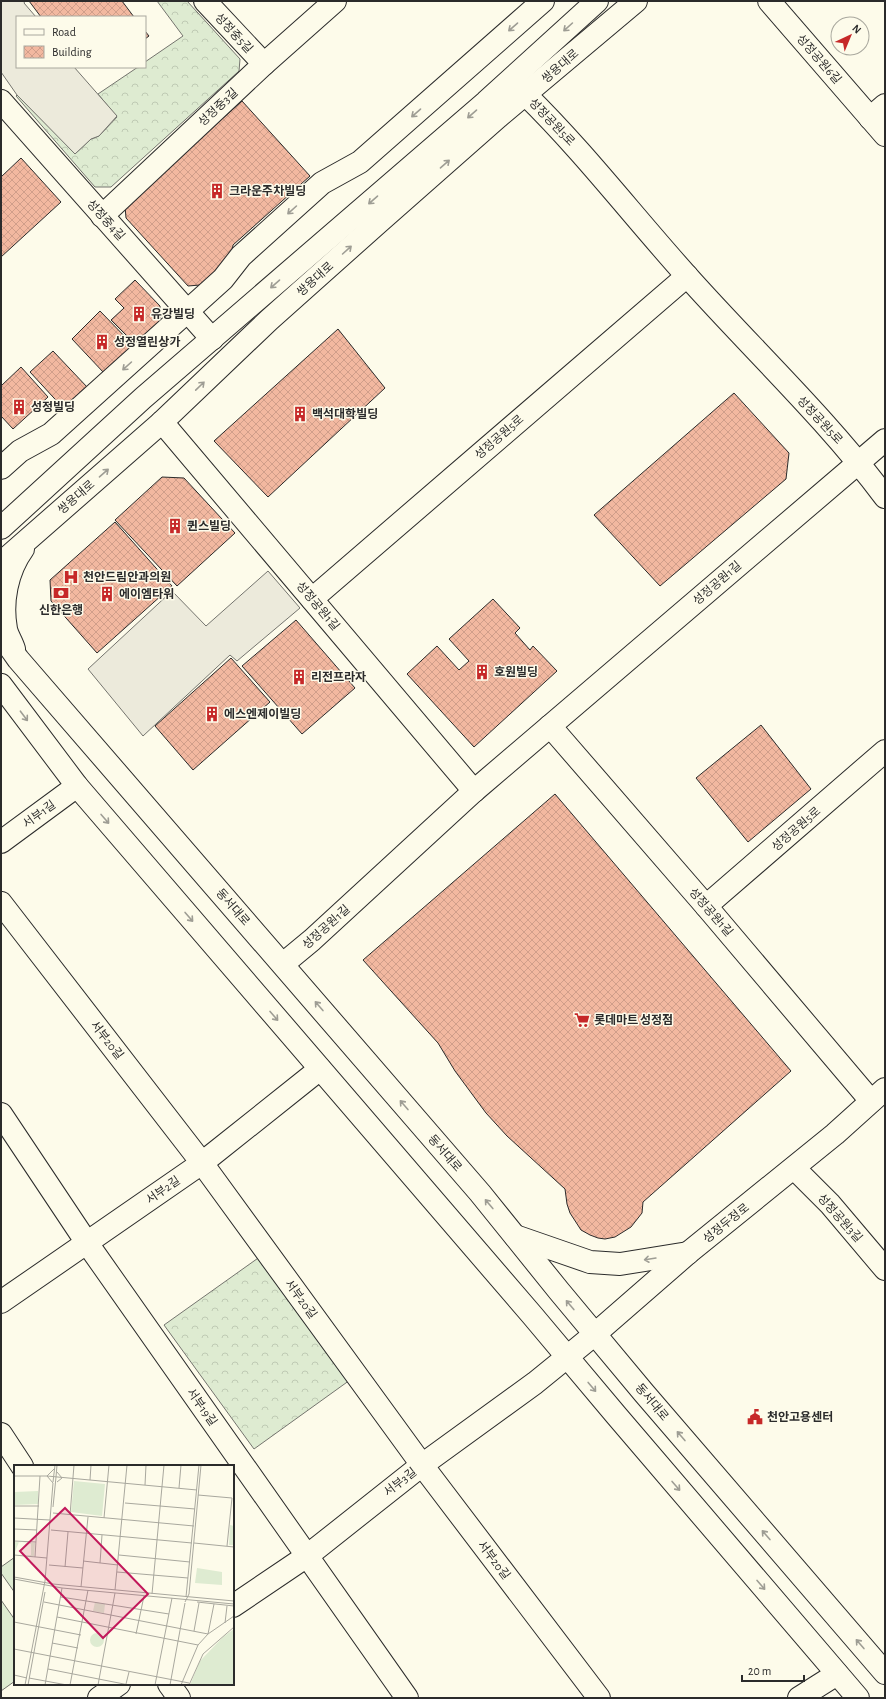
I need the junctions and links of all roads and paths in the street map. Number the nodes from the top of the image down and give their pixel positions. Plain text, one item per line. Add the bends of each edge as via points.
1 (205, 1) edge
2 (335, 1) edge
3 (543, 1) edge
4 (597, 1) edge
5 (636, 1) edge
6 (768, 1) edge
7 (264, 64) junction
8 (526, 95) junction
9 (1, 101) edge
10 (878, 111) edge
11 (885, 135) edge
12 (102, 216) junction
13 (687, 276) junction
14 (187, 312) junction
15 (212, 339) junction
16 (162, 422) junction
17 (885, 440) edge
18 (859, 462) junction
19 (1, 468) edge
20 (47, 487) junction
21 (885, 497) edge
22 (1, 513) edge
23 (1, 528) edge
24 (40, 529) junction
25 (1, 563) edge
26 (312, 599) junction
27 (1, 635) edge
28 (18, 659) junction
29 (1, 685) edge
30 (550, 726) junction
31 (885, 751) edge
32 (77, 786) junction
33 (474, 791) junction
34 (1, 842) edge
35 (1, 903) edge
36 (706, 906) junction
37 (283, 964) junction
38 (320, 1069) junction
39 (878, 1095) edge
40 (1, 1114) edge
41 (202, 1163) junction
42 (794, 1168) junction
43 (515, 1236) junction
44 (87, 1243) junction
45 (688, 1254) junction
46 (885, 1269) edge
47 (1, 1302) edge
48 (596, 1334) junction
49 (567, 1357) junction
50 (1, 1434) edge
51 (21, 1465) edge
52 (422, 1465) junction
53 (307, 1556) junction
54 (234, 1605) edge
55 (837, 1674) junction
56 (885, 1674) edge
57 (118, 1685) edge
58 (170, 1685) edge
59 (99, 1698) edge
60 (179, 1698) edge
61 (407, 1698) edge
62 (599, 1698) edge
63 (799, 1698) edge
64 (858, 1698) edge

1 - 7 street, 성정중5길
2 - 7 street, 성정중3길
3 -> 14 street via 360,162 322,183 241,256 223,279
4 -> 15 street, 쌍용대로 via 486,102
5 - 8 street, 쌍용대로
6 - 10 street, 성정공원6길
7 - 12 street, 성정중3길
8 - 13 street, 성정공원5로 via 566,134
16 -> 8 street, 쌍용대로 via 269,320
9 - 12 street, 성정중4길
10 - 11 street, 성정공원6길
12 - 14 street, 성정중4길
13 - 18 street, 성정공원5로
13 - 26 street, 성정공원5로
14 - 15 street, 성정중4길
14 -> 19 street via 51,434 20,451
15 - 20 street, 쌍용대로 via 143,398
24 -> 16 street, 쌍용대로
16 - 26 street, 성정공원1길
17 - 18 street, 성정공원1길
18 - 21 street, 성정공원5로
18 - 30 street, 성정공원1길
20 - 22 street
20 - 23 street, 쌍용대로
24 - 25 street, 쌍용대로
24 - 28 street via 22,551 10,574 4,599 6,629
26 - 33 street, 성정공원1길
27 - 28 street, 동서대로
28 - 37 street, 동서대로
29 -> 32 street
30 - 33 street, 성정공원1길
30 - 36 street, 성정공원1길
31 - 36 street, 성정공원5로
32 - 34 street, 서부1길
32 -> 38 street
33 - 37 street, 성정공원1길
35 - 41 street, 서부20길
36 - 39 street, 성정공원1길
43 -> 37 street, 동서대로
38 - 41 street, 서부2길
38 - 49 street
39 - 42 street, 성정두정로
40 - 44 street, 서부19길
41 - 44 street, 서부2길
41 - 52 street, 서부20길
42 - 45 street, 성정두정로
42 - 46 street, 성정공원3길 via 830,1204
45 -> 43 street via 620,1264 590,1262
48 -> 43 street, 동서대로
44 - 47 street, 서부2길
44 - 53 street, 서부19길
45 - 48 street, 성정두정로
48 - 49 street, 성정두정로
56 -> 48 street, 동서대로
49 - 52 street, 서부3길
49 -> 55 street
50 - 51 street
52 - 53 street, 서부3길
52 - 62 street, 서부20길
53 - 54 street, 서부3길
53 - 61 street, 서부19길
55 - 63 street
55 - 64 street
57 - 59 street
58 - 60 street

